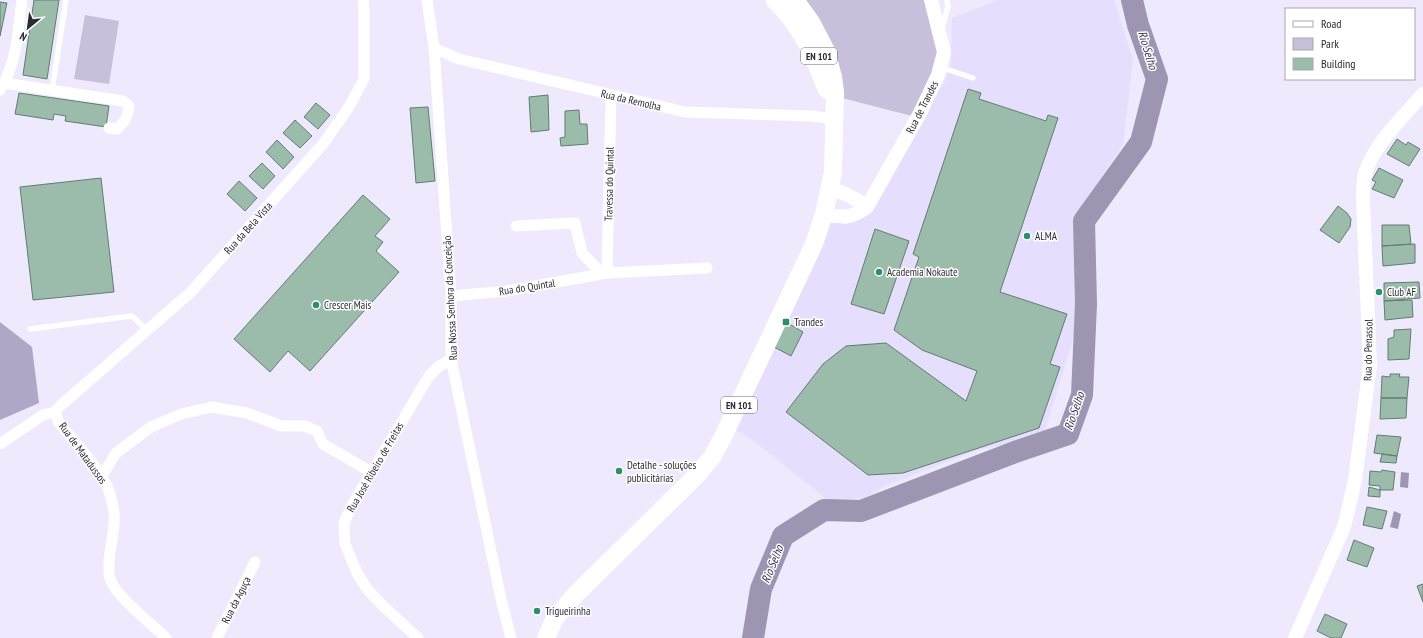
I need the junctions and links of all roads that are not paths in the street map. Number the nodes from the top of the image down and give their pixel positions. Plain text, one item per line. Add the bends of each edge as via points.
1 (22, 0) edge
2 (66, 0) edge
3 (363, 0) edge
4 (427, 0) edge
5 (775, 0) edge
6 (785, 0) edge
7 (795, 0) edge
8 (931, 0) edge
9 (948, 0) edge
10 (940, 33) junction
11 (434, 48) junction
12 (940, 67) junction
13 (973, 78) dead end
14 (2, 87) edge
15 (827, 89) junction
16 (52, 90) junction
17 (1423, 94) edge
18 (611, 95) junction
19 (834, 119) junction
20 (109, 128) dead end
21 (830, 188) junction
22 (867, 207) junction
23 (824, 214) junction
24 (516, 226) dead end
25 (707, 268) dead end
26 (604, 274) junction
27 (451, 296) junction
28 (30, 329) dead end
29 (147, 330) junction
30 (451, 359) junction
31 (55, 412) junction
32 (0, 444) edge
33 (371, 472) junction
34 (102, 476) junction
35 (256, 562) dead end
36 (166, 638) edge
37 (217, 638) edge
38 (418, 638) edge
39 (511, 638) edge
40 (546, 638) edge
41 (1294, 638) edge

1 - 14 street via 14,58 8,78
2 - 16 lane
3 - 29 street, Rua da Bela Vista via 364,79 349,107 323,144 191,292
4 - 11 street, Rua Nossa Senhora da Conceição
5 - 15 highway via 809,46
6 - 15 main road, EN 101 via 812,40 822,65
7 - 19 main road, EN 101 via 811,22 826,51 835,92
8 - 10 street, Rua de Trandes
9 - 10 lane
10 - 12 street, Rua de Trandes via 944,52
11 - 18 street, Rua da Remolha via 459,59
11 - 27 street, Rua Nossa Senhora da Conceição
12 - 13 lane
12 - 22 street, Rua de Trandes via 920,113
14 - 16 street
15 - 19 main road, EN 101
16 - 20 street via 123,101 129,106 124,124 117,129
17 - 41 street, Rua do Penassol via 1371,157 1364,178 1370,365 1355,480 1344,527
18 - 19 street, Rua da Remolha via 685,112
18 - 26 street, Travessa do Quintal
19 - 21 main road, EN 101 via 833,172
21 - 22 street via 860,201
21 - 23 main road, EN 101
22 - 23 street via 855,215 840,217
23 - 40 main road, EN 101 via 814,244 712,457 697,475 575,595 555,618
24 - 26 street via 575,223 582,253
25 - 26 street, Rua do Quintal
26 - 27 street, Rua do Quintal via 507,291
27 - 30 street, Rua Nossa Senhora da Conceição
28 - 29 lane via 132,316
29 - 31 street, Rua da Bela Vista
30 - 33 street, Rua José Ribeiro de Freitas via 429,376
30 - 39 street, Rua Nossa Senhora da Conceição
31 - 32 street via 43,415
31 - 34 street, Rua de Matadussos via 59,423
33 - 34 street via 323,444 317,431 304,426 281,426 247,414 212,407 181,414 151,427 116,453
33 - 38 street, Rua José Ribeiro de Freitas via 344,523 345,544 367,589
34 - 36 street, Rua de Matadussos via 110,492 114,510 109,566 111,581 120,595
35 - 37 street, Rua da Aguça

